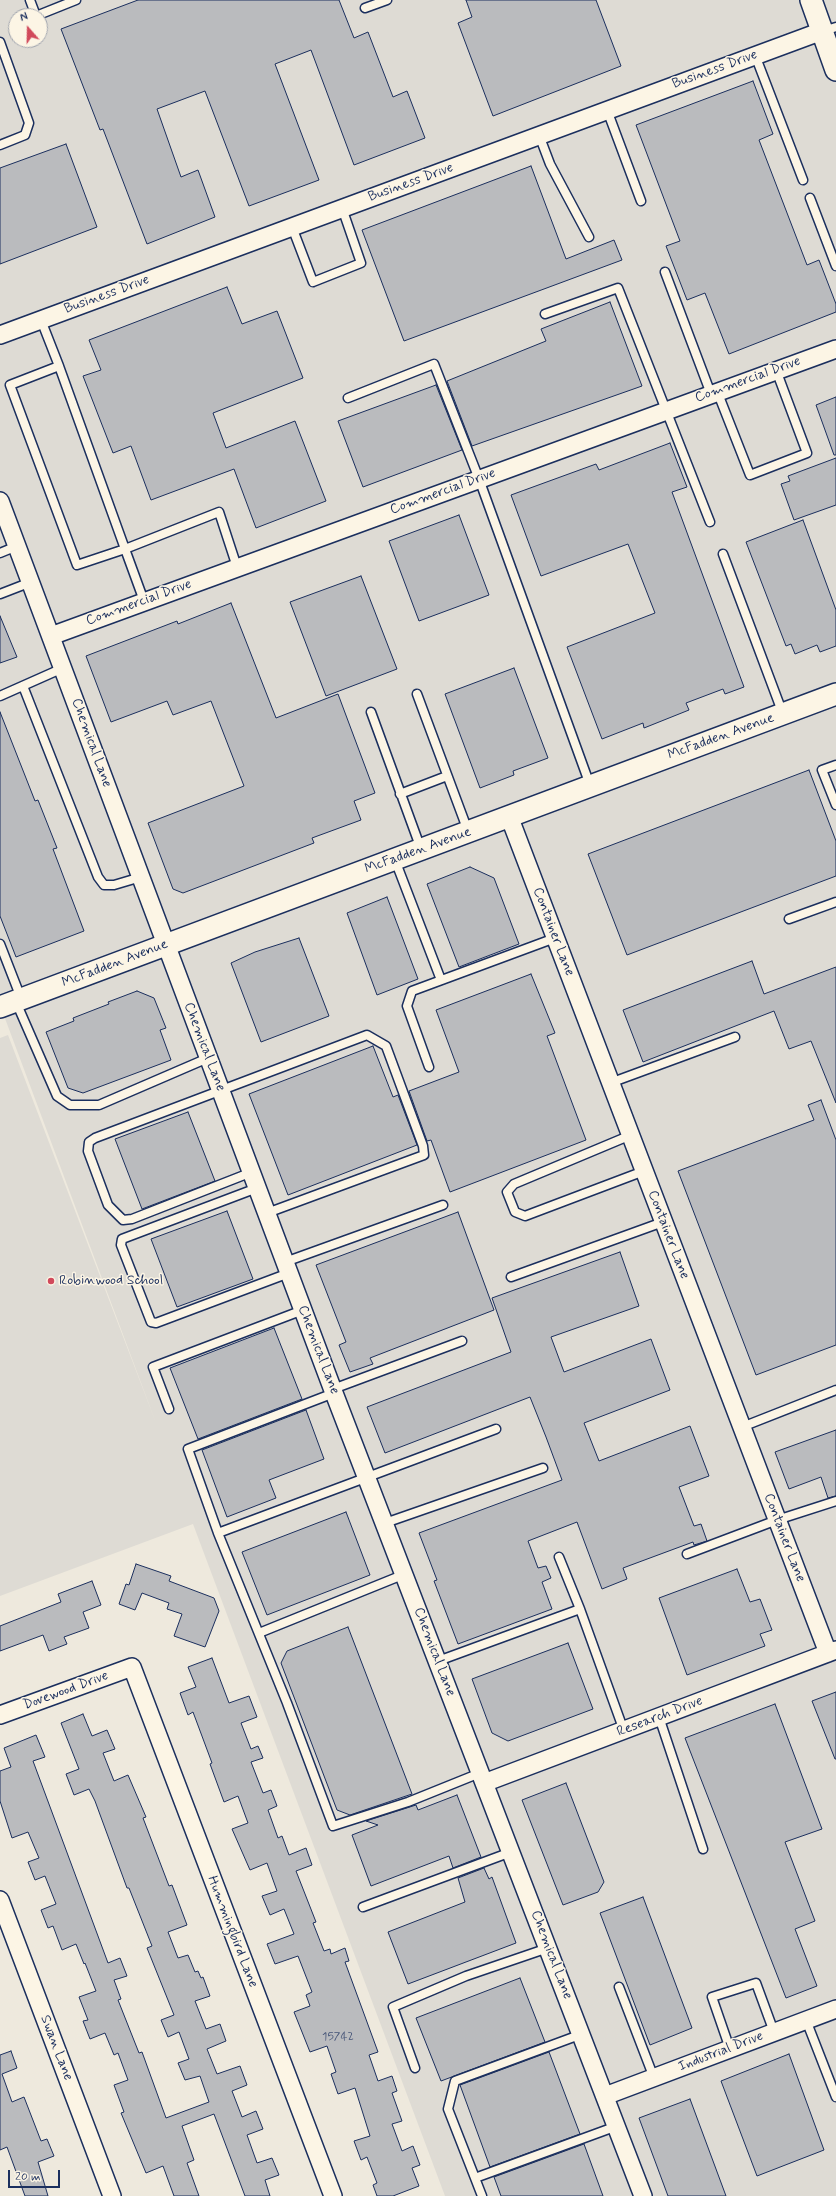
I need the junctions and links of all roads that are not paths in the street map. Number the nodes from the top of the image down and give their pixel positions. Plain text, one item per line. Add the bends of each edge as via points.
1 (30, 0) edge
2 (76, 0) edge
3 (387, 0) edge
4 (811, 0) edge
5 (365, 8) dead end
6 (829, 29) edge
7 (0, 42) edge
8 (756, 55) junction
9 (836, 70) edge
10 (607, 110) junction
11 (539, 135) junction
12 (0, 145) edge
13 (802, 180) dead end
14 (810, 198) dead end
15 (641, 201) dead end
16 (342, 208) junction
17 (292, 227) junction
18 (589, 237) dead end
19 (836, 266) edge
20 (665, 272) dead end
21 (545, 314) dead end
22 (41, 320) junction
23 (0, 335) edge
24 (836, 349) edge
25 (59, 366) junction
26 (776, 370) junction
27 (714, 392) junction
28 (348, 398) dead end
29 (666, 410) junction
30 (478, 479) junction
31 (0, 501) edge
32 (710, 522) dead end
33 (17, 546) junction
34 (125, 549) junction
35 (0, 553) edge
36 (723, 554) dead end
37 (238, 567) junction
38 (31, 582) junction
39 (0, 594) edge
40 (144, 601) junction
41 (51, 636) junction
42 (63, 668) junction
43 (23, 686) junction
44 (417, 694) dead end
45 (836, 694) edge
46 (0, 696) edge
47 (371, 712) dead end
48 (783, 714) junction
49 (836, 764) edge
50 (447, 776) junction
51 (590, 786) junction
52 (400, 794) junction
53 (836, 805) edge
54 (509, 816) junction
55 (468, 832) junction
56 (421, 850) junction
57 (395, 859) junction
58 (141, 877) junction
59 (836, 902) edge
60 (789, 919) dead end
61 (556, 938) junction
62 (0, 944) edge
63 (166, 945) junction
64 (441, 980) junction
65 (12, 1002) edge
66 (735, 1037) dead end
67 (208, 1058) junction
68 (429, 1067) dead end
69 (610, 1083) junction
70 (220, 1089) junction
71 (631, 1136) junction
72 (644, 1171) junction
73 (254, 1180) junction
74 (443, 1205) dead end
75 (267, 1213) junction
76 (663, 1222) junction
77 (287, 1267) junction
78 (511, 1277) dead end
79 (303, 1310) junction
80 (462, 1341) dead end
81 (836, 1390) edge
82 (333, 1391) junction
83 (169, 1409) dead end
84 (742, 1427) junction
85 (496, 1429) dead end
86 (543, 1468) dead end
87 (368, 1477) junction
88 (836, 1501) edge
89 (777, 1520) junction
90 (385, 1523) junction
91 (218, 1533) junction
92 (687, 1554) dead end
93 (559, 1557) dead end
94 (405, 1574) junction
95 (580, 1609) junction
96 (259, 1633) junction
97 (832, 1652) edge
98 (438, 1661) junction
99 (132, 1667) joint
100 (0, 1715) edge
101 (659, 1717) junction
102 (624, 1731) junction
103 (482, 1778) junction
104 (702, 1849) dead end
105 (511, 1852) junction
106 (0, 1900) edge
107 (363, 1907) dead end
108 (548, 1948) junction
109 (619, 1988) dead end
110 (836, 2009) edge
111 (806, 2020) junction
112 (774, 2032) junction
113 (582, 2034) junction
114 (730, 2049) junction
115 (415, 2068) dead end
116 (654, 2078) junction
117 (606, 2096) junction
118 (836, 2097) edge
119 (617, 2126) junction
120 (475, 2178) junction
121 (112, 2196) edge
122 (333, 2196) edge
123 (482, 2196) edge
124 (643, 2196) edge

1 - 2 lane via 36,16
3 - 5 lane
4 - 6 street
6 - 8 street, Business Drive
6 - 9 street
7 - 12 lane via 29,123 25,135
8 - 10 street, Business Drive
8 - 13 lane
10 - 11 street, Business Drive
10 - 15 lane
11 - 16 street, Business Drive
11 - 18 lane via 550,164
14 - 19 lane
16 - 17 street, Business Drive
16 - 17 lane via 361,263 313,282
17 - 22 street, Business Drive
20 - 27 lane
21 - 29 lane via 618,288
22 - 23 street, Business Drive
22 - 25 lane
24 - 26 street, Commercial Drive
25 - 34 lane
25 - 34 lane via 10,385 77,565
26 - 27 street, Commercial Drive
26 - 27 lane via 807,453 750,475
27 - 29 street, Commercial Drive
28 - 30 lane via 434,364
29 - 30 street, Commercial Drive
29 - 32 lane
30 - 37 street, Commercial Drive
30 - 51 lane
31 - 33 street, Chemical Lane
33 - 35 lane
33 - 38 street, Chemical Lane
34 - 37 lane via 219,512
34 - 40 lane
36 - 48 lane
37 - 40 street, Commercial Drive
38 - 39 lane
38 - 41 street, Chemical Lane
40 - 41 street, Commercial Drive
41 - 42 street, Chemical Lane
42 - 43 lane
42 - 58 street, Chemical Lane
43 - 46 lane
43 - 58 lane via 98,877 104,885 114,886
44 - 50 lane
45 - 48 street, McFadden Avenue
47 - 52 lane
48 - 51 street, McFadden Avenue
49 - 53 lane via 822,770
50 - 52 lane
50 - 55 lane
51 - 54 street, McFadden Avenue
52 - 56 lane
54 - 55 street, McFadden Avenue
54 - 61 street, Container Lane
55 - 56 street, McFadden Avenue
56 - 57 street, McFadden Avenue
57 - 63 street, McFadden Avenue
57 - 64 lane
58 - 63 street, Chemical Lane
59 - 60 lane
61 - 64 lane
61 - 69 street, Container Lane
62 - 65 lane
63 - 65 street, McFadden Avenue
63 - 67 street, Chemical Lane
64 - 68 lane via 412,991 407,1006
65 - 67 lane via 57,1096 70,1105 99,1105
66 - 69 lane
67 - 70 street, Chemical Lane
69 - 71 street, Container Lane
70 - 73 street, Chemical Lane
70 - 73 lane via 95,1138 89,1142 90,1158 108,1205 123,1220
70 - 75 lane via 367,1035 386,1046 423,1146 424,1155
71 - 72 street, Container Lane
71 - 72 lane via 514,1184 507,1192 514,1212 525,1216
72 - 76 street, Container Lane
73 - 75 street, Chemical Lane
73 - 77 lane via 122,1239 121,1245 151,1322 156,1323
74 - 77 lane
75 - 77 street, Chemical Lane
76 - 78 lane
76 - 84 street, Container Lane
77 - 79 street, Chemical Lane
79 - 82 street, Chemical Lane
79 - 83 lane via 153,1366
80 - 82 lane
81 - 84 lane
82 - 87 street, Chemical Lane
82 - 91 lane via 188,1449
84 - 89 street, Container Lane
85 - 87 lane
86 - 90 lane
87 - 90 street, Chemical Lane
87 - 91 lane
88 - 89 lane
89 - 92 lane
89 - 97 street, Container Lane
90 - 94 street, Chemical Lane
91 - 96 lane
93 - 95 lane
94 - 96 lane
94 - 98 street, Chemical Lane
95 - 98 lane
95 - 102 lane
96 - 103 lane via 334,1826
97 - 101 street, Research Drive
98 - 103 street, Chemical Lane
99 - 100 street, Dovewood Drive
99 - 122 street, Hummingbird Lane
101 - 102 street, Research Drive
101 - 104 lane
102 - 103 street, Research Drive
103 - 105 street, Chemical Lane
105 - 107 lane
105 - 108 street, Chemical Lane
106 - 121 street, Swan Lane
108 - 113 street, Chemical Lane
108 - 115 lane via 466,1976 393,2007
109 - 116 lane
110 - 111 street, Industrial Drive
111 - 112 street, Industrial Drive
111 - 118 lane
112 - 114 street, Industrial Drive
112 - 114 lane via 756,1983 712,1997
113 - 117 street, Chemical Lane
113 - 120 lane via 455,2081 448,2109
114 - 116 street, Industrial Drive
116 - 117 street, Industrial Drive
117 - 119 street, Chemical Lane
119 - 120 lane
119 - 124 street, Chemical Lane
120 - 123 lane

